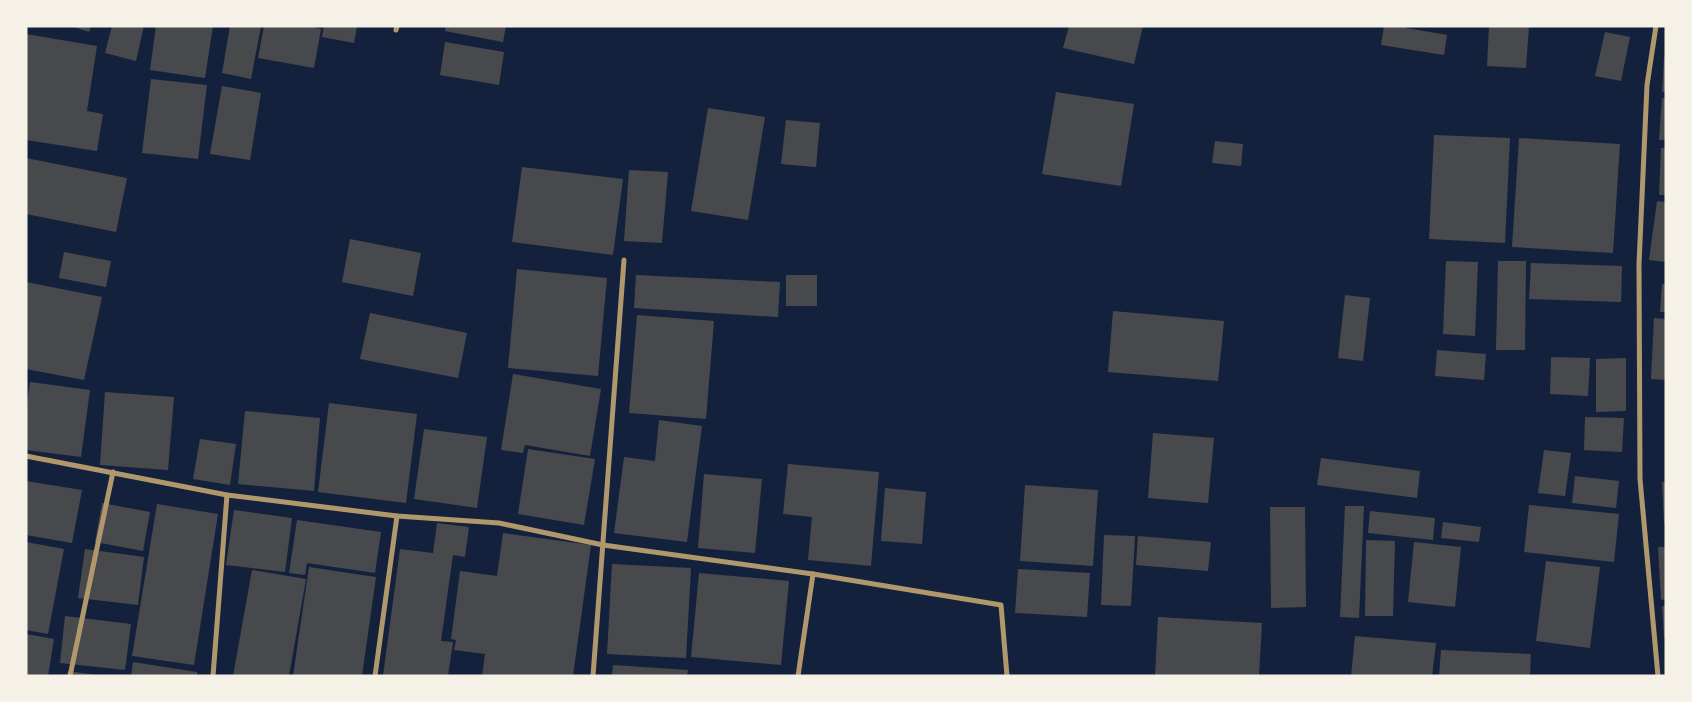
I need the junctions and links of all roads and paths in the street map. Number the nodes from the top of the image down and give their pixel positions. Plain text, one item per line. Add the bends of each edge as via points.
1 (1656, 26) edge
2 (624, 260) dead end
3 (26, 456) edge
4 (113, 472) junction
5 (227, 495) junction
6 (397, 516) junction
7 (603, 545) junction
8 (813, 574) junction
9 (70, 676) edge
10 (213, 676) edge
11 (375, 676) edge
12 (593, 676) edge
13 (798, 676) edge
14 (1007, 676) edge
15 (1658, 676) edge

1 - 15 street via 1647,86 1639,264 1640,479
2 - 7 street
3 - 4 street
4 - 5 street
4 - 9 street
5 - 6 street
5 - 10 street
6 - 7 street via 499,523
6 - 11 street
7 - 8 street
7 - 12 street
8 - 13 street
8 - 14 street via 1001,605

